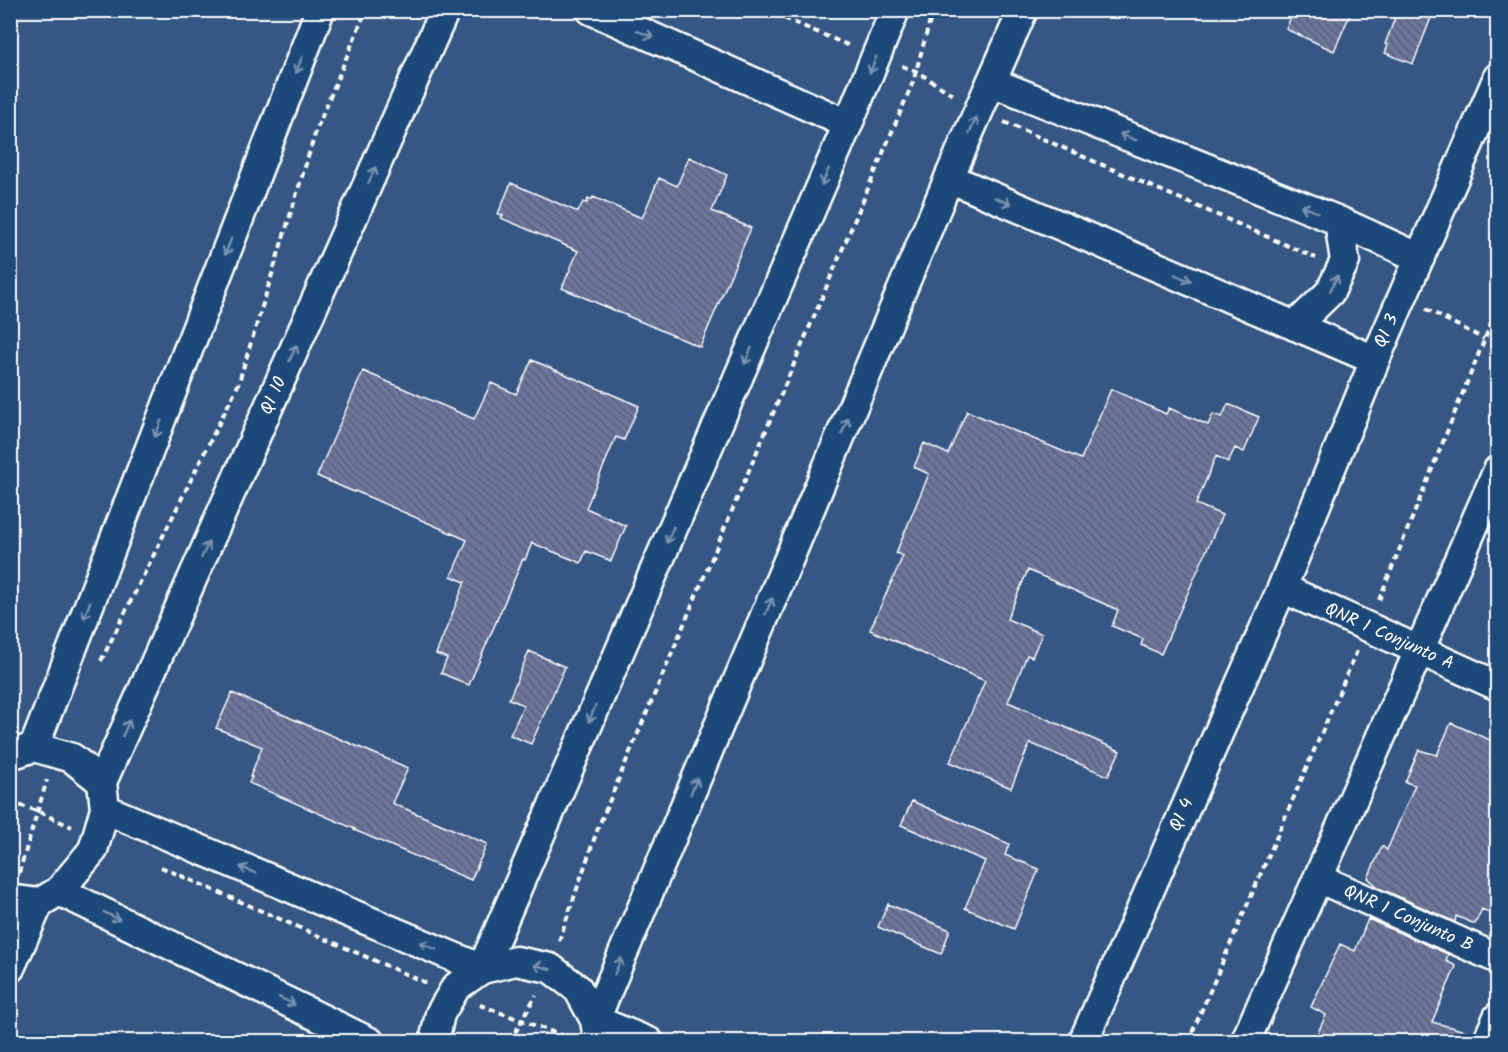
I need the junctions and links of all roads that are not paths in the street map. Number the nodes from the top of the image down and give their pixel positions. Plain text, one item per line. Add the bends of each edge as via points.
1 (320, 10) edge
2 (445, 10) edge
3 (591, 10) edge
4 (1023, 10) edge
5 (888, 13) edge
6 (1497, 77) edge
7 (992, 82) junction
8 (849, 124) junction
9 (949, 178) junction
10 (1339, 221) junction
11 (1420, 258) junction
12 (1294, 326) junction
13 (1375, 360) junction
14 (1497, 470) edge
15 (1282, 588) junction
16 (1419, 651) junction
17 (1497, 686) edge
18 (33, 752) edge
19 (104, 795) junction
20 (1318, 878) junction
21 (14, 888) edge
22 (49, 897) junction
23 (1497, 959) edge
24 (10, 968) edge
25 (482, 969) junction
26 (1497, 1017) edge
27 (596, 1030) edge
28 (370, 1041) edge
29 (434, 1041) edge
30 (649, 1041) edge
31 (1083, 1041) edge
32 (1245, 1041) edge
33 (1487, 1041) edge

1 -> 18 street
19 -> 2 street, QI 10
3 -> 8 street
4 - 7 street
5 -> 8 street
6 - 11 street, QI 3
9 -> 7 street
10 -> 7 street
8 -> 25 street
9 -> 12 street
27 -> 9 street
10 - 11 street
12 -> 10 street via 1330,292 1345,261
11 - 13 street, QI 3
12 - 13 street
13 - 15 street, QI 3
14 - 16 street
15 - 16 street, QNR 1 Conjunto A
15 - 31 street, QI 4
16 - 17 street, QNR 1 Conjunto A
16 - 20 street
18 - 19 street via 72,758
19 - 22 street, QI 10 via 93,850
25 -> 19 street
20 - 23 street, QNR 1 Conjunto B
20 - 32 street
21 - 22 street
22 - 24 street, QI 10
22 -> 28 street
27 -> 25 street via 578,989 550,968 516,961
25 - 29 street via 456,987 440,1014
26 - 33 street
27 - 30 street

